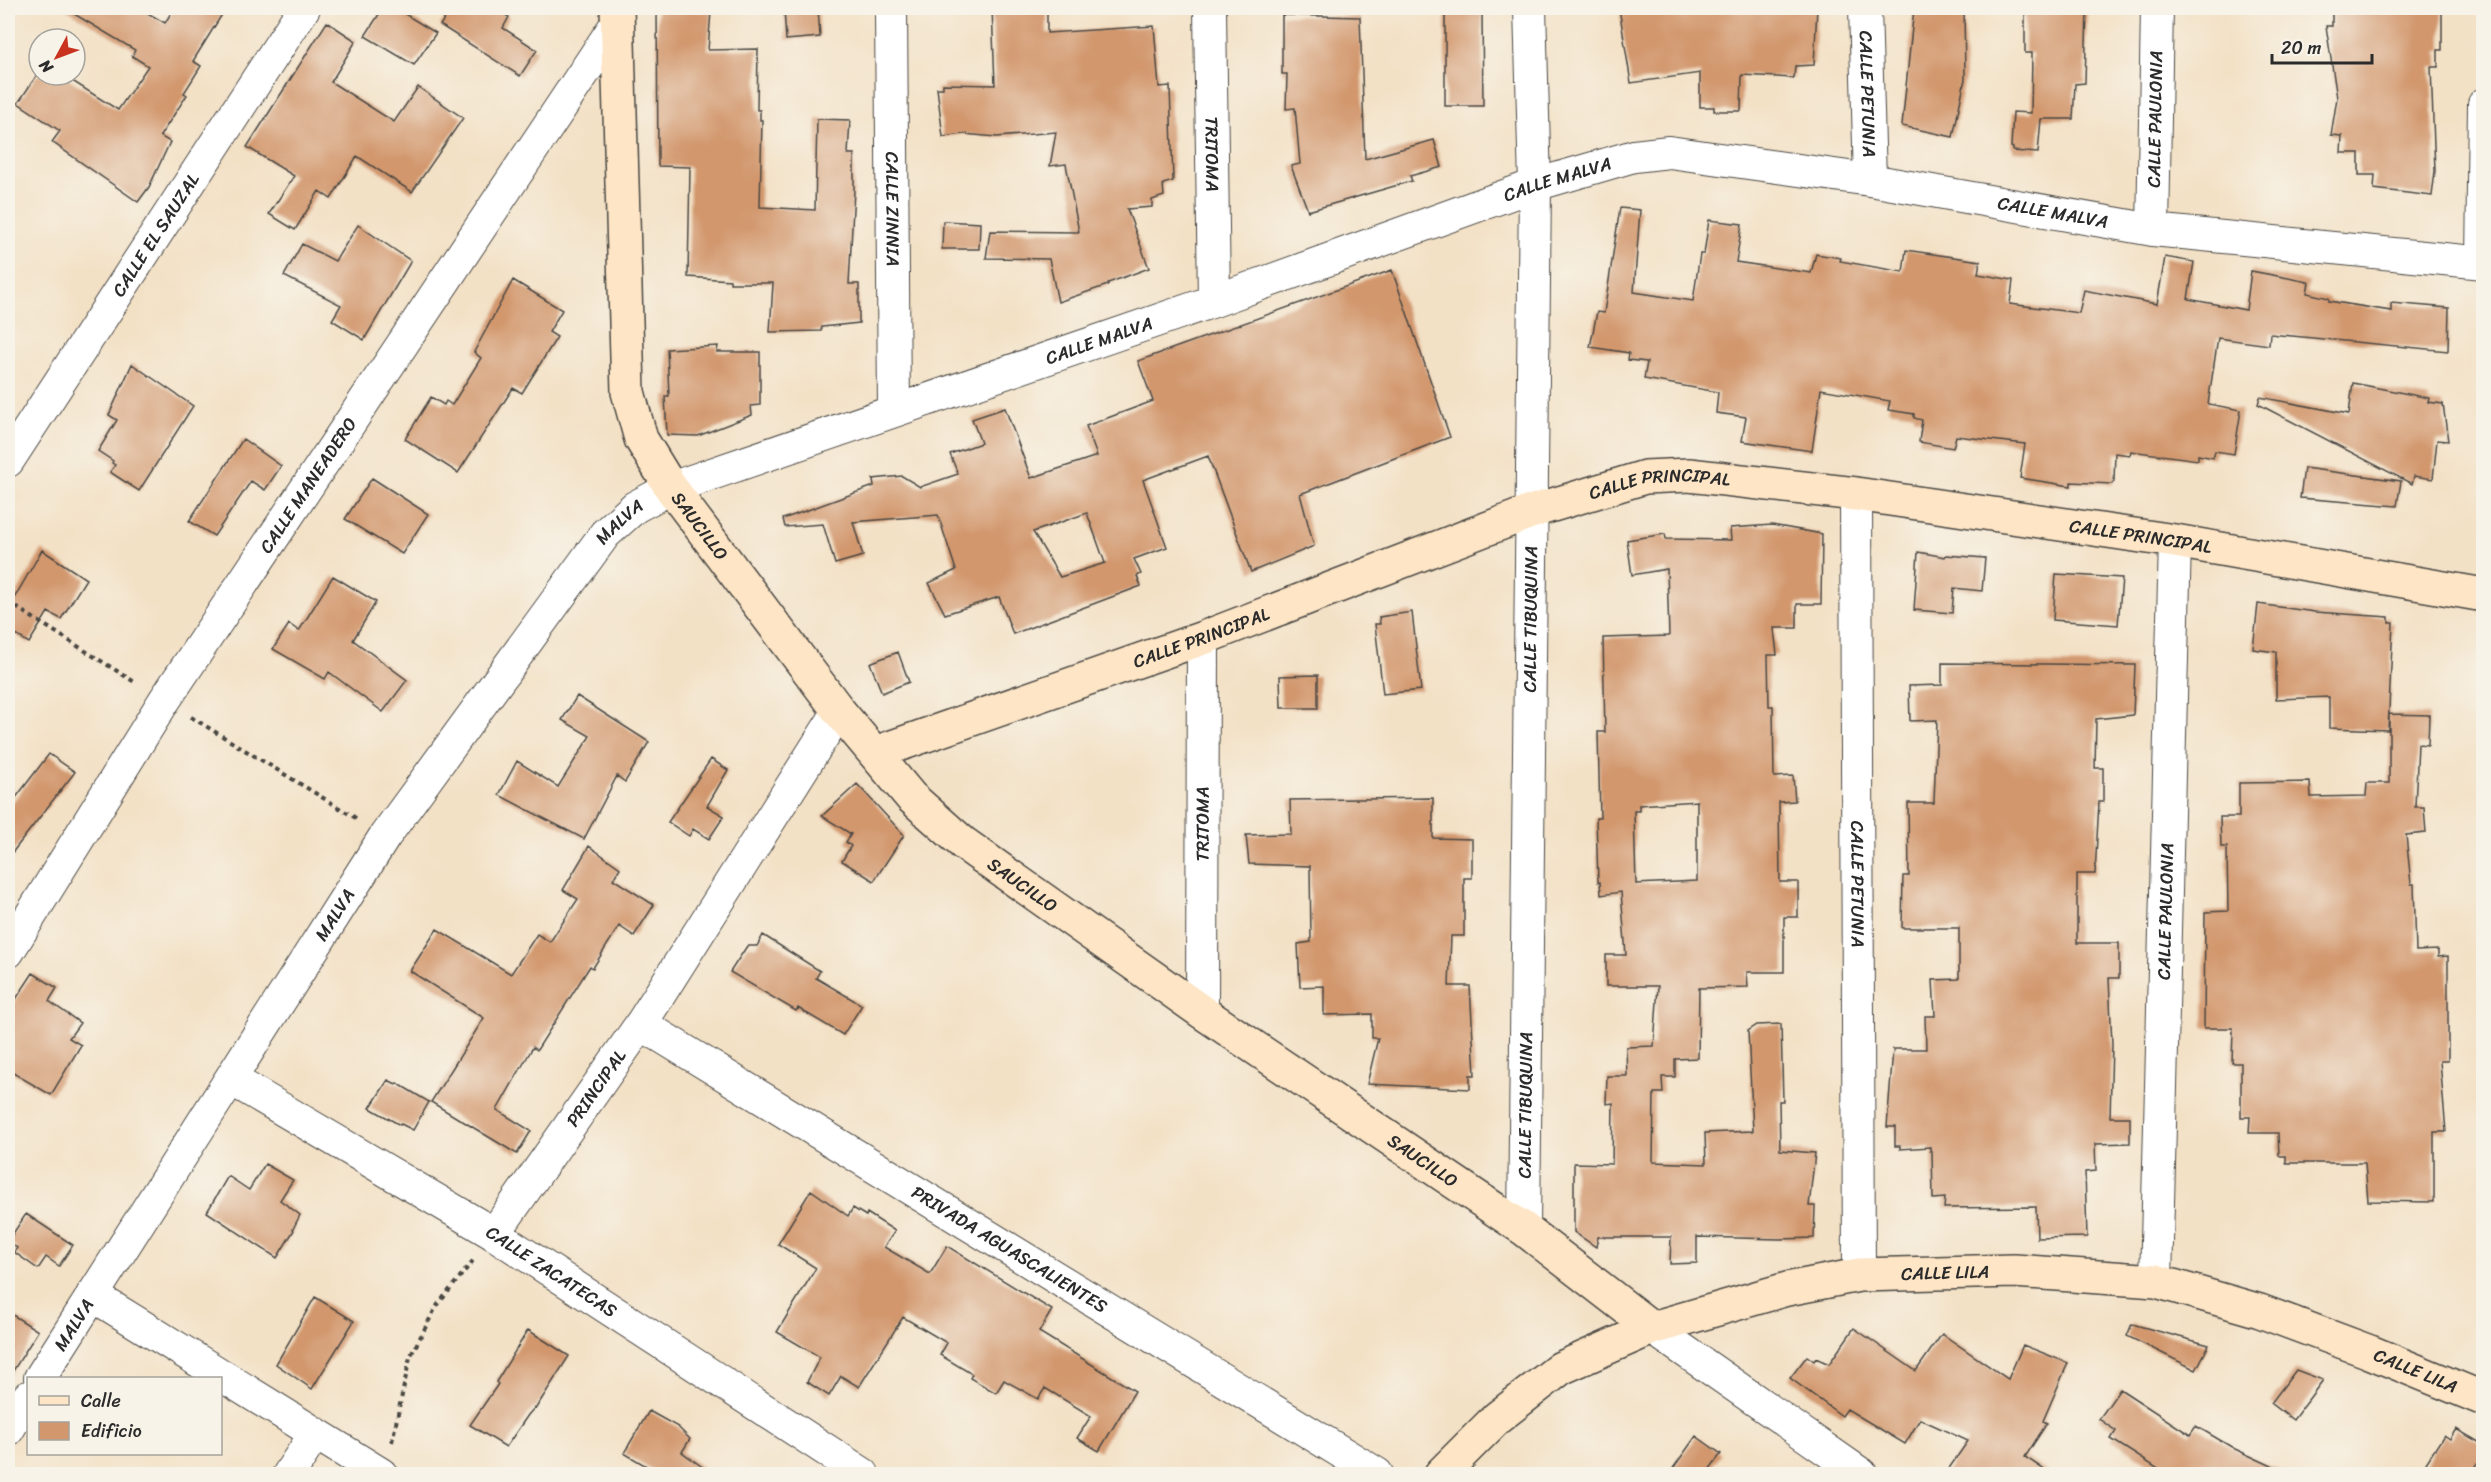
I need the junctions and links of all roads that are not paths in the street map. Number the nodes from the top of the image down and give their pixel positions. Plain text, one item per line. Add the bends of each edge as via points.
1 (304, 8) edge
2 (891, 8) edge
3 (1210, 8) edge
4 (1530, 8) edge
5 (1865, 8) edge
6 (2157, 8) edge
7 (617, 15) edge
8 (2484, 104) edge
9 (1870, 180) junction
10 (1535, 185) junction
11 (2152, 230) junction
12 (2483, 263) edge
13 (1214, 301) junction
14 (894, 410) junction
15 (8, 461) edge
16 (671, 488) junction
17 (1856, 494) junction
18 (1533, 511) junction
19 (2175, 541) junction
20 (2484, 595) edge
21 (1203, 638) junction
22 (839, 711) junction
23 (875, 753) junction
24 (8, 952) edge
25 (1202, 1012) junction
26 (641, 1024) junction
27 (231, 1079) junction
28 (1524, 1229) junction
29 (494, 1234) junction
30 (1859, 1275) junction
31 (2156, 1281) junction
32 (92, 1294) junction
33 (1652, 1328) junction
34 (41, 1377) edge
35 (27, 1399) edge
36 (2484, 1399) edge
37 (8, 1430) edge
38 (315, 1434) junction
39 (386, 1464) edge
40 (289, 1474) edge
41 (863, 1474) edge
42 (1377, 1474) edge
43 (1441, 1474) edge
44 (1861, 1474) edge

1 - 15 street, CALLE EL SAUZAL
2 - 14 street, CALLE ZINNIA
3 - 13 street, TRITOMA
4 - 10 street, CALLE TIBUQUINA
5 - 9 street, CALLE PETUNIA
6 - 11 street, CALLE PAULONIA
7 - 16 street, SAUCILLO via 628,392 641,439
7 - 24 street, CALLE MANEADERO via 164,700
8 - 12 street
9 - 10 street, CALLE MALVA via 1669,152 1634,156
9 - 11 street, CALLE MALVA
10 - 13 street, CALLE MALVA
10 - 18 street, CALLE TIBUQUINA
11 - 12 street, CALLE MALVA
13 - 14 street, CALLE MALVA
14 - 16 street, CALLE MALVA
16 - 22 street, SAUCILLO
16 - 27 street, MALVA via 635,507 605,534 385,836
17 - 18 street, CALLE PRINCIPAL via 1689,475 1645,477
17 - 19 street, CALLE PRINCIPAL
17 - 30 street, CALLE PETUNIA
18 - 21 street, CALLE PRINCIPAL
18 - 28 street, CALLE TIBUQUINA
19 - 20 street, CALLE PRINCIPAL
19 - 31 street, CALLE PAULONIA
21 - 23 street, CALLE PRINCIPAL
21 - 25 street, TRITOMA
22 - 23 street, SAUCILLO
22 - 26 street, PRINCIPAL
23 - 25 street, SAUCILLO via 911,797 963,843
25 - 28 street, SAUCILLO
26 - 29 street, PRINCIPAL
26 - 42 street, PRIVADA AGUASCALIENTES
27 - 29 street, CALLE ZACATECAS
27 - 32 street, MALVA
28 - 33 street, SAUCILLO
29 - 41 street, CALLE ZACATECAS
30 - 31 street, CALLE LILA via 2014,1271
30 - 33 street, CALLE LILA via 1787,1289
31 - 36 street, CALLE LILA via 2260,1311
32 - 34 street, MALVA
32 - 38 street
33 - 43 street, CALLE LILA via 1561,1368 1497,1418
33 - 44 street, SAUCILLO
35 - 37 street
38 - 39 street
38 - 40 street

